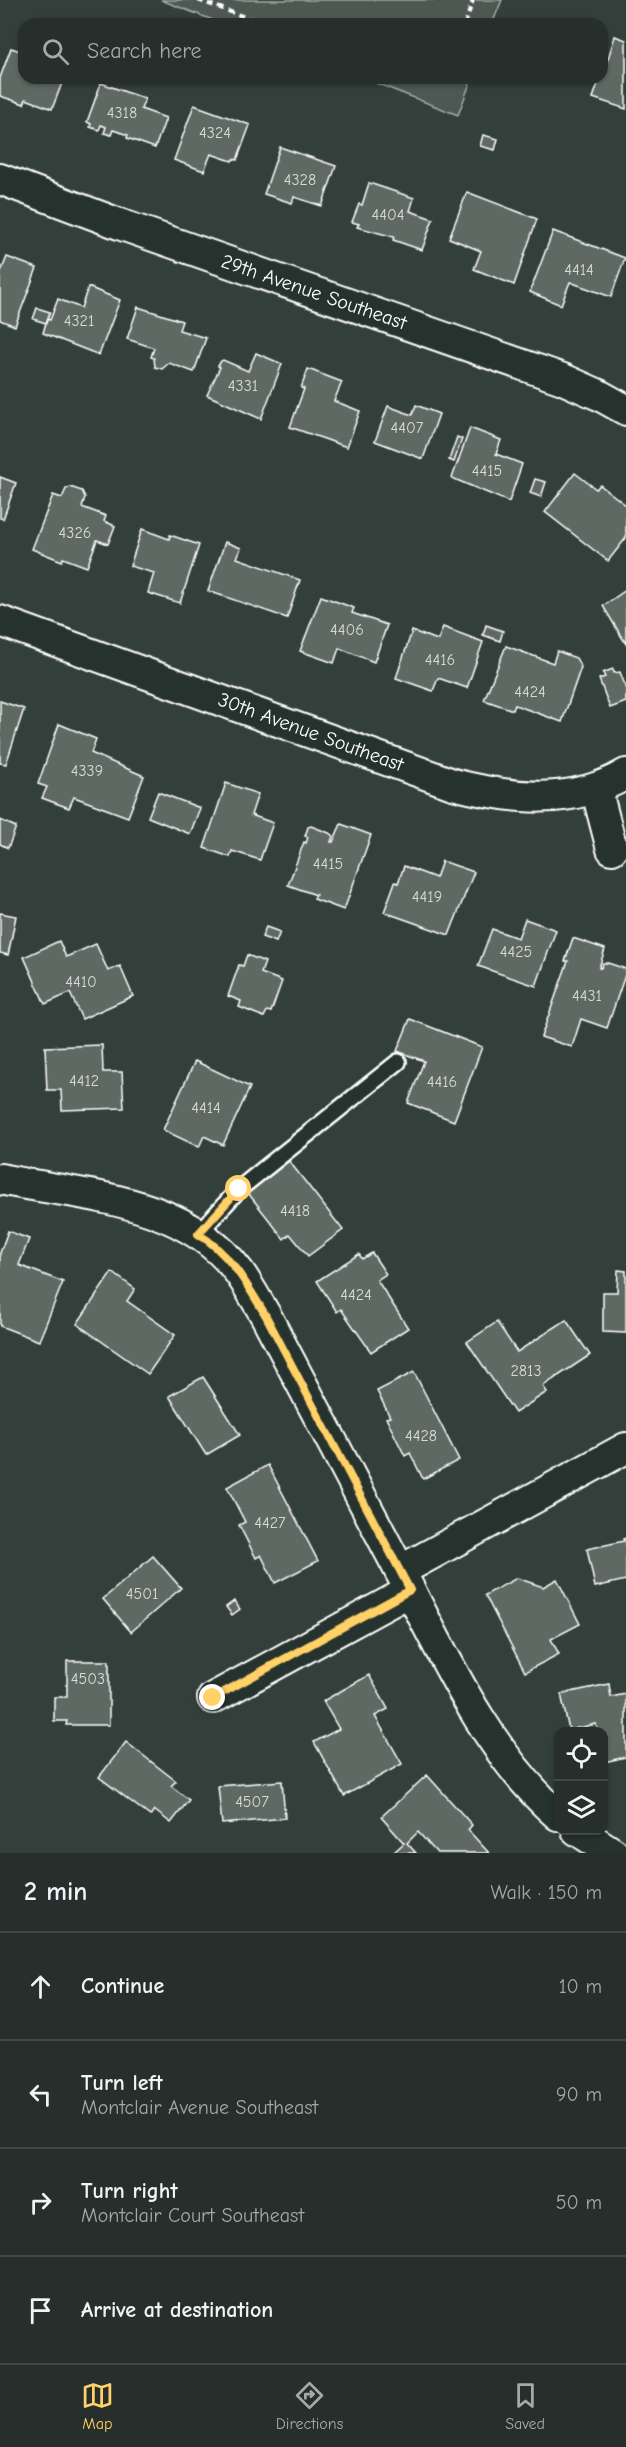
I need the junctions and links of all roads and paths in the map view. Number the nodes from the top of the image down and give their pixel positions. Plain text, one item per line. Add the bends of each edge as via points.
1 (198, 0) edge
2 (473, 0) edge
3 (248, 18) edge
4 (467, 18) edge
5 (0, 179) edge
6 (626, 410) edge
7 (0, 621) edge
8 (626, 774) edge
9 (596, 788) junction
10 (612, 849) dead end
11 (398, 1062) dead end
12 (0, 1179) edge
13 (198, 1234) junction
14 (626, 1448) edge
15 (405, 1581) junction
16 (213, 1698) dead end
17 (554, 1811) edge
18 (585, 1835) edge
19 (613, 1853) edge

1 - 3 path
2 - 4 path
5 - 6 street, 29th Avenue Southeast via 563,379
7 - 9 street, 30th Avenue Southeast via 453,784 522,798 563,796
8 - 9 street, 30th Avenue Southeast
9 - 10 street
11 - 13 lane via 239,1189
12 - 13 street via 131,1205
13 - 15 street via 239,1272 266,1316
14 - 15 street
15 - 16 street
15 - 17 street via 494,1741
18 - 19 street

